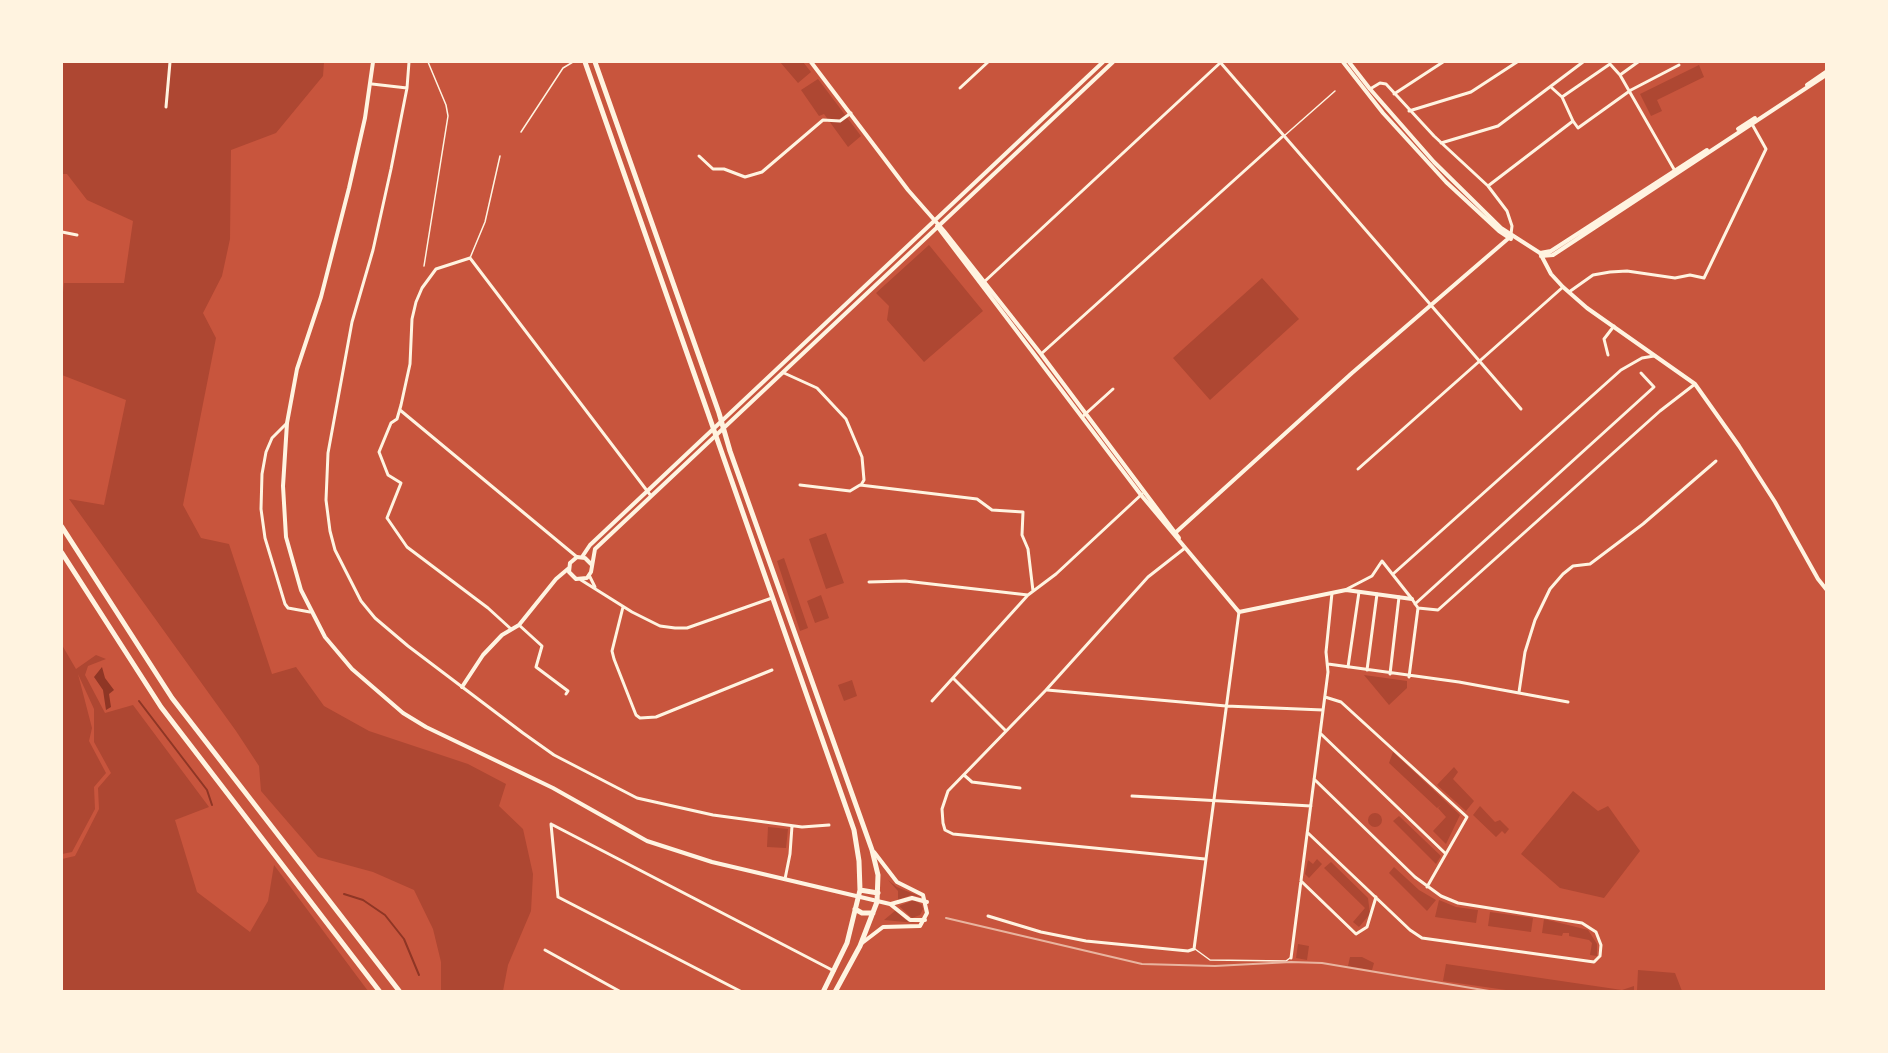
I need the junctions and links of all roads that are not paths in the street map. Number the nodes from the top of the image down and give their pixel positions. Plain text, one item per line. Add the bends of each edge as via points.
1 (170, 62) edge
2 (373, 62) edge
3 (409, 62) edge
4 (428, 62) edge
5 (573, 62) edge
6 (585, 62) edge
7 (595, 62) edge
8 (811, 62) edge
9 (988, 62) edge
10 (1103, 62) edge
11 (1113, 62) edge
12 (1221, 62) edge
13 (1343, 62) edge
14 (1349, 62) edge
15 (1443, 62) edge
16 (1517, 62) edge
17 (1583, 62) edge
18 (1638, 62) edge
19 (1679, 65) dead end
20 (1827, 74) edge
21 (1620, 75) junction
22 (372, 84) junction
23 (407, 88) junction
24 (960, 88) dead end
25 (1551, 88) junction
26 (1630, 90) junction
27 (1335, 91) dead end
28 (1368, 91) junction
29 (1394, 94) junction
30 (1562, 97) junction
31 (166, 107) dead end
32 (1409, 111) junction
33 (851, 113) junction
34 (1573, 121) junction
35 (1751, 123) junction
36 (521, 132) dead end
37 (1282, 137) junction
38 (1441, 143) junction
39 (500, 156) dead end
40 (699, 156) dead end
41 (1676, 172) junction
42 (1488, 186) junction
43 (933, 222) junction
44 (938, 226) junction
45 (62, 232) edge
46 (77, 235) dead end
47 (1510, 237) junction
48 (1541, 255) junction
49 (470, 258) junction
50 (424, 266) dead end
51 (984, 282) junction
52 (1563, 287) junction
53 (1569, 292) junction
54 (1429, 305) junction
55 (1614, 326) junction
56 (1041, 354) junction
57 (1608, 355) dead end
58 (1658, 356) junction
59 (1479, 362) junction
60 (782, 372) junction
61 (1641, 373) dead end
62 (1695, 384) junction
63 (1113, 389) dead end
64 (1521, 409) dead end
65 (400, 410) junction
66 (1083, 416) junction
67 (286, 423) junction
68 (722, 424) junction
69 (715, 431) junction
70 (1716, 461) dead end
71 (1358, 470) dead end
72 (800, 485) dead end
73 (860, 485) junction
74 (650, 493) junction
75 (1143, 494) junction
76 (62, 527) edge
77 (1174, 533) junction
78 (1185, 548) junction
79 (567, 550) junction
80 (62, 553) edge
81 (579, 557) junction
82 (572, 561) junction
83 (591, 564) junction
84 (569, 568) junction
85 (1393, 574) junction
86 (589, 575) junction
87 (559, 576) junction
88 (571, 576) junction
89 (581, 580) junction
90 (869, 582) dead end
91 (596, 589) junction
92 (1827, 589) edge
93 (1346, 590) junction
94 (1033, 591) junction
95 (1359, 592) junction
96 (1332, 593) junction
97 (1377, 594) junction
98 (1028, 595) junction
99 (1399, 597) junction
100 (772, 598) junction
101 (1412, 598) junction
102 (1415, 603) junction
103 (623, 607) junction
104 (1418, 608) junction
105 (310, 612) junction
106 (1239, 612) junction
107 (519, 625) junction
108 (511, 629) junction
109 (1328, 664) junction
110 (1348, 668) junction
111 (772, 670) dead end
112 (1367, 670) junction
113 (1390, 674) junction
114 (1408, 676) junction
115 (953, 678) junction
116 (462, 687) junction
117 (1046, 690) junction
118 (1519, 692) junction
119 (566, 694) dead end
120 (1325, 697) junction
121 (932, 700) dead end
122 (1568, 702) dead end
123 (1226, 706) junction
124 (1323, 710) junction
125 (1006, 731) junction
126 (1320, 733) junction
127 (964, 775) junction
128 (1314, 779) junction
129 (1020, 788) dead end
130 (1132, 796) dead end
131 (1213, 800) junction
132 (1311, 806) junction
133 (829, 825) dead end
134 (792, 826) junction
135 (1308, 833) junction
136 (872, 850) junction
137 (1446, 854) junction
138 (1205, 859) junction
139 (785, 879) junction
140 (1301, 881) junction
141 (1427, 887) junction
142 (860, 890) junction
143 (878, 893) junction
144 (1376, 897) junction
145 (927, 902) junction
146 (890, 904) junction
147 (855, 909) junction
148 (874, 913) junction
149 (988, 916) dead end
150 (925, 920) junction
151 (860, 946) junction
152 (1194, 949) junction
153 (545, 950) dead end
154 (1291, 957) joint
155 (834, 971) junction
156 (380, 992) edge
157 (399, 992) edge
158 (621, 992) edge
159 (742, 992) edge
160 (823, 992) edge
161 (836, 992) edge

1 - 31 street
2 - 22 street
3 - 23 street
4 - 50 lane via 448,116
5 - 36 lane via 563,68
6 - 69 main road
7 - 68 main road
8 - 33 street
9 - 24 street
10 - 43 street
11 - 44 street
12 - 37 street
12 - 51 street
13 - 28 street
14 - 28 street
15 - 29 street
16 - 32 street via 1471,92
17 - 25 street
18 - 21 street
19 - 26 street
20 - 35 street
20 - 41 street
21 - 26 street
21 - 30 street via 1610,64
22 - 23 street
22 - 67 street via 334,248 297,369
23 - 116 street via 374,250 352,322 331,429 326,500 335,550 361,601 375,618
25 - 30 street
25 - 38 street via 1498,126
26 - 34 street via 1578,128
26 - 41 street
27 - 37 lane
28 - 29 street via 1383,83
28 - 47 street via 1446,182
29 - 32 street
30 - 34 street
32 - 38 street
33 - 40 street via 840,121 823,120 762,172 745,177 713,169
33 - 43 street
34 - 42 street
35 - 41 street
35 - 53 street via 1766,149 1704,278 1610,272 1593,275
37 - 54 street
37 - 56 street
38 - 42 street
39 - 49 lane via 486,222
41 - 48 street via 1553,255
42 - 47 street via 1507,211 1513,228
43 - 44 street
43 - 68 street
44 - 51 street
44 - 60 street
44 - 66 street
45 - 46 street
47 - 48 street
47 - 54 street
48 - 52 street
49 - 65 street via 436,269 422,288 412,319 410,364
49 - 74 street
51 - 56 street
52 - 53 street
52 - 59 street
53 - 55 street
54 - 59 street
54 - 77 street
55 - 57 street via 1604,339
55 - 58 street
56 - 66 street
58 - 62 street
58 - 85 street via 1642,358 1621,370
59 - 64 street
59 - 71 street
60 - 68 street
60 - 73 street via 817,388 846,419 862,457 864,480
61 - 102 street via 1654,387
62 - 92 street via 1745,455
62 - 104 street via 1443,607
63 - 66 street
65 - 79 street
65 - 108 street via 379,452 388,475 401,483 387,518 407,547
66 - 75 street
67 - 105 street via 282,486 286,537
67 - 105 street via 272,438 266,452 261,509 265,538 285,604
68 - 69 street
68 - 136 main road
69 - 74 street
69 - 100 main road
70 - 118 street via 1590,564 1573,566 1557,582 1534,620
72 - 73 street via 850,491
73 - 94 street via 977,499 992,510 1023,512 1022,535 1028,549
74 - 81 street
74 - 83 street via 595,549
75 - 77 street
75 - 94 street
76 - 157 main road via 172,698
77 - 78 street
78 - 106 street
78 - 117 street via 1148,577
79 - 81 street
79 - 82 street
80 - 156 main road via 161,707
81 - 82 street
81 - 83 street
82 - 84 street
83 - 86 street
84 - 87 street
84 - 88 street
85 - 93 street via 1382,561 1372,576
85 - 101 street
86 - 89 street
86 - 91 street
87 - 88 street
87 - 107 street
88 - 89 street
89 - 91 street
90 - 98 street via 905,581
91 - 103 street
93 - 95 street
93 - 96 street
94 - 98 street
95 - 97 street
95 - 110 street
96 - 106 street
96 - 109 street
97 - 99 street
97 - 112 street
98 - 115 street
99 - 101 street
99 - 113 street
100 - 103 street via 687,628 660,626
100 - 142 main road via 851,822 860,861
101 - 102 street
102 - 104 street
103 - 111 street via 612,651 640,718 656,717
104 - 114 street
105 - 139 street via 325,638 352,669 377,693 426,727 543,783 662,848
106 - 123 street
107 - 108 street
107 - 119 street via 542,646 536,667 568,691
108 - 116 street via 483,655
109 - 110 street
109 - 120 street
110 - 112 street
112 - 113 street
113 - 114 street
114 - 118 street
115 - 121 street
115 - 125 street
116 - 134 street via 554,755 637,798 713,815
117 - 123 street
117 - 125 street
118 - 122 street
120 - 124 street
120 - 137 street via 1341,702 1467,817
123 - 124 street
123 - 131 street
124 - 126 street
125 - 127 street
126 - 128 street
126 - 137 street
127 - 129 street via 972,782
127 - 138 street via 948,791 942,809 945,831 953,834
128 - 132 street
128 - 141 street
130 - 131 street
131 - 132 street
131 - 138 street
132 - 135 street
133 - 134 street
134 - 139 street
135 - 140 street
135 - 144 street
136 - 143 main road
136 - 145 street via 897,882 916,890
137 - 141 street
138 - 152 street
139 - 146 street
140 - 144 street via 1356,933 1366,927
140 - 154 street
141 - 144 street via 1458,903 1588,925 1600,939 1600,957 1594,962 1422,938
142 - 143 main road
142 - 147 main road
143 - 148 main road
145 - 146 street via 912,898
145 - 150 street
146 - 150 street via 910,920
147 - 148 main road
147 - 155 main road via 847,943
148 - 151 main road
149 - 152 street via 1086,941
150 - 151 street via 916,928 883,927
151 - 161 main road
152 - 154 lane via 1203,957 1217,960 1286,961
153 - 158 street
155 - 159 street via 551,824 558,897
155 - 160 main road

